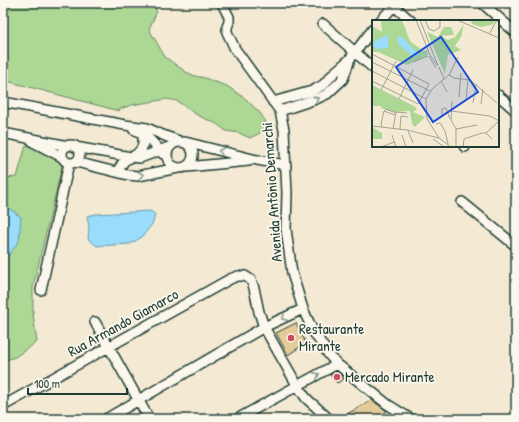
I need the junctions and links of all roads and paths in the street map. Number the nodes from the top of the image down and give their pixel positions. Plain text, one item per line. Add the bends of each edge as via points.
1 (222, 3) edge
2 (482, 3) edge
3 (396, 5) edge
4 (381, 20) edge
5 (410, 20) edge
6 (323, 24) dead end
7 (372, 30) edge
8 (516, 33) edge
9 (355, 52) junction
10 (349, 60) junction
11 (372, 67) edge
12 (499, 97) edge
13 (3, 102) edge
14 (273, 102) junction
15 (280, 111) junction
16 (516, 111) edge
17 (125, 125) junction
18 (3, 133) edge
19 (143, 134) junction
20 (23, 137) junction
21 (182, 142) junction
22 (72, 146) junction
23 (169, 147) junction
24 (160, 151) junction
25 (131, 157) junction
26 (167, 158) junction
27 (257, 160) junction
28 (69, 161) junction
29 (286, 165) junction
30 (187, 166) junction
31 (178, 168) junction
32 (117, 172) junction
33 (462, 202) dead end
34 (516, 246) edge
35 (41, 290) dead end
36 (303, 309) junction
37 (95, 322) dead end
38 (264, 327) junction
39 (109, 347) junction
40 (337, 364) junction
41 (297, 385) junction
42 (138, 401) junction
43 (3, 406) edge
44 (328, 418) edge
45 (106, 419) edge
46 (149, 419) edge
47 (237, 419) edge
48 (411, 419) edge

1 - 14 street, Avenida Antônio Demarchi via 229,17 227,32 235,49
2 - 8 street
3 - 4 street
3 - 5 street
6 - 9 street
7 - 9 street
9 - 10 street
9 - 11 street
10 - 14 street via 323,85 312,91
15 -> 10 street via 327,94 343,79
12 - 16 street
13 - 17 street
14 - 15 street, Avenida Antônio Demarchi
15 - 29 street, Avenida Antônio Demarchi
17 - 19 street
17 - 21 street via 147,128
18 - 20 street
19 - 24 street via 154,142
19 - 25 street via 142,148
20 - 22 street
20 - 28 street
21 - 23 street via 173,143
27 -> 21 street
21 - 30 street via 189,145 194,154
22 - 25 street
22 - 28 street via 65,147 62,154
22 - 28 street via 80,152 80,156
23 - 24 street
23 - 26 street via 166,152
24 - 25 street via 140,158
24 - 26 street
25 - 32 street via 124,161
26 - 31 street via 169,163
27 - 29 street
27 - 30 street
28 - 32 street
28 - 35 street
29 - 36 street, Avenida Antônio Demarchi via 286,229 292,273
30 - 31 street
32 -> 31 street via 138,176
33 - 34 street
36 -> 38 street
36 - 40 street, Avenida Antônio Demarchi via 316,336
37 - 39 street
38 - 39 street, Rua Armando Giamarco via 250,280 245,276 238,276
38 - 41 street
38 - 42 street
39 - 42 street
39 - 43 street, Rua Armando Giamarco
41 -> 40 street
40 - 48 street, Avenida Antônio Demarchi via 386,404
41 - 44 street via 306,398
41 - 47 street
42 - 45 street
42 - 46 street

